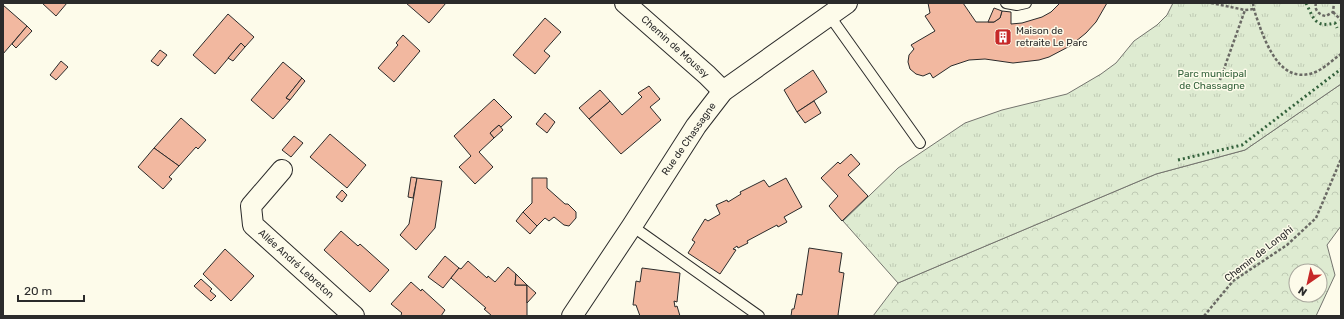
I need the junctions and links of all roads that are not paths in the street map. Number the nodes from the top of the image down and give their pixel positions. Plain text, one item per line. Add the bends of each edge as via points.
1 (625, 3) edge
2 (847, 3) edge
3 (1006, 3) edge
4 (1026, 3) edge
5 (829, 15) junction
6 (723, 91) junction
7 (920, 143) dead end
8 (282, 170) dead end
9 (632, 226) junction
10 (354, 316) edge
11 (572, 316) edge
12 (759, 316) edge

1 - 6 street, Chemin de Moussy
2 - 5 street, Rue de Chassagne
3 - 4 lane
5 - 6 street, Rue de Chassagne
5 - 7 lane
6 - 9 street, Rue de Chassagne via 696,126
8 - 10 street, Allée André Lebreton via 251,206 253,226
9 - 11 street, Rue de Chassagne
9 - 12 lane

